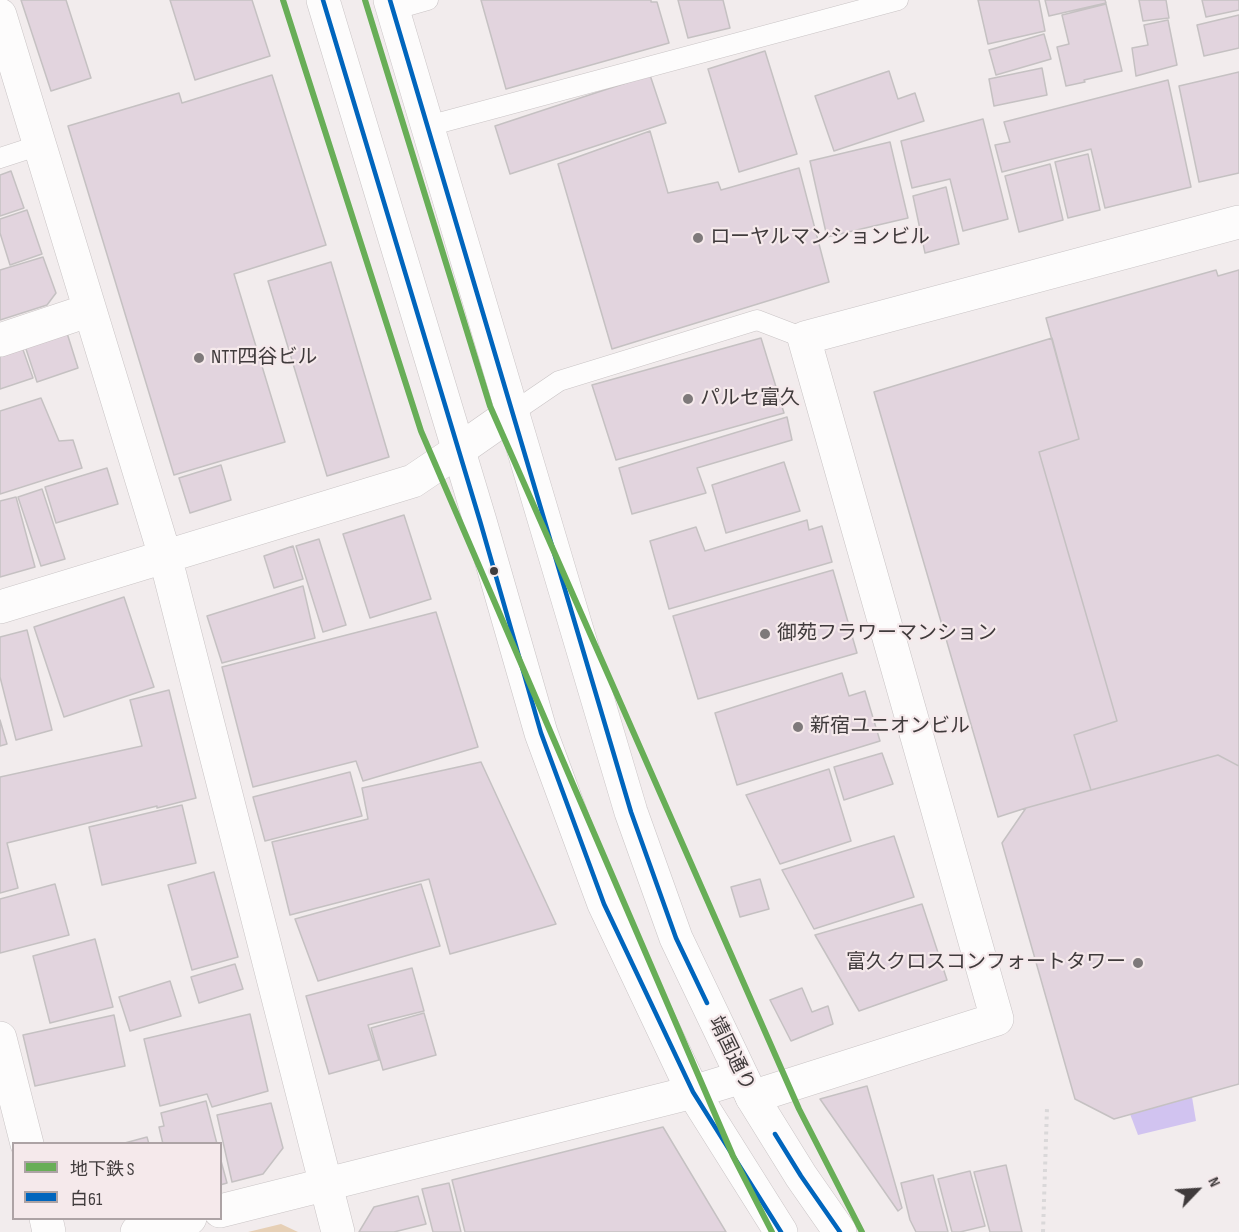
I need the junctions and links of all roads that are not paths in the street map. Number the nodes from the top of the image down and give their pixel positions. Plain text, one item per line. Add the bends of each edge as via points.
1 (322, 0) edge
2 (428, 0) edge
3 (898, 0) edge
4 (392, 5) edge
5 (0, 15) edge
6 (428, 126) junction
7 (40, 145) junction
8 (0, 158) edge
9 (1239, 222) edge
10 (90, 310) junction
11 (804, 338) junction
12 (0, 340) edge
13 (512, 413) junction
14 (459, 450) junction
15 (165, 556) junction
16 (0, 607) edge
17 (0, 1038) edge
18 (747, 1087) junction
19 (693, 1092) junction
20 (27, 1142) edge
21 (326, 1184) junction
22 (222, 1210) edge
23 (182, 1220) edge
24 (137, 1232) edge
25 (338, 1232) edge
26 (781, 1232) edge
27 (840, 1232) edge

1 - 14 street
2 - 4 lane
3 - 6 lane
4 - 6 street, 靖国通り
5 - 7 street
6 - 13 street, 靖国通り
7 - 8 lane
7 - 10 street
9 - 11 street
10 - 12 street
10 - 15 street
11 - 13 lane via 757,320 559,381
11 - 18 street via 998,1019
13 - 14 street
13 - 18 street, 靖国通り via 631,812 676,938
14 - 15 street via 413,481
14 - 19 street via 541,733 604,904
15 - 16 street
15 - 21 street
17 - 20 street
18 - 19 street
18 - 27 street, 靖国通り
19 - 21 street
19 - 26 street
21 - 22 street
21 - 25 street
23 - 24 street

